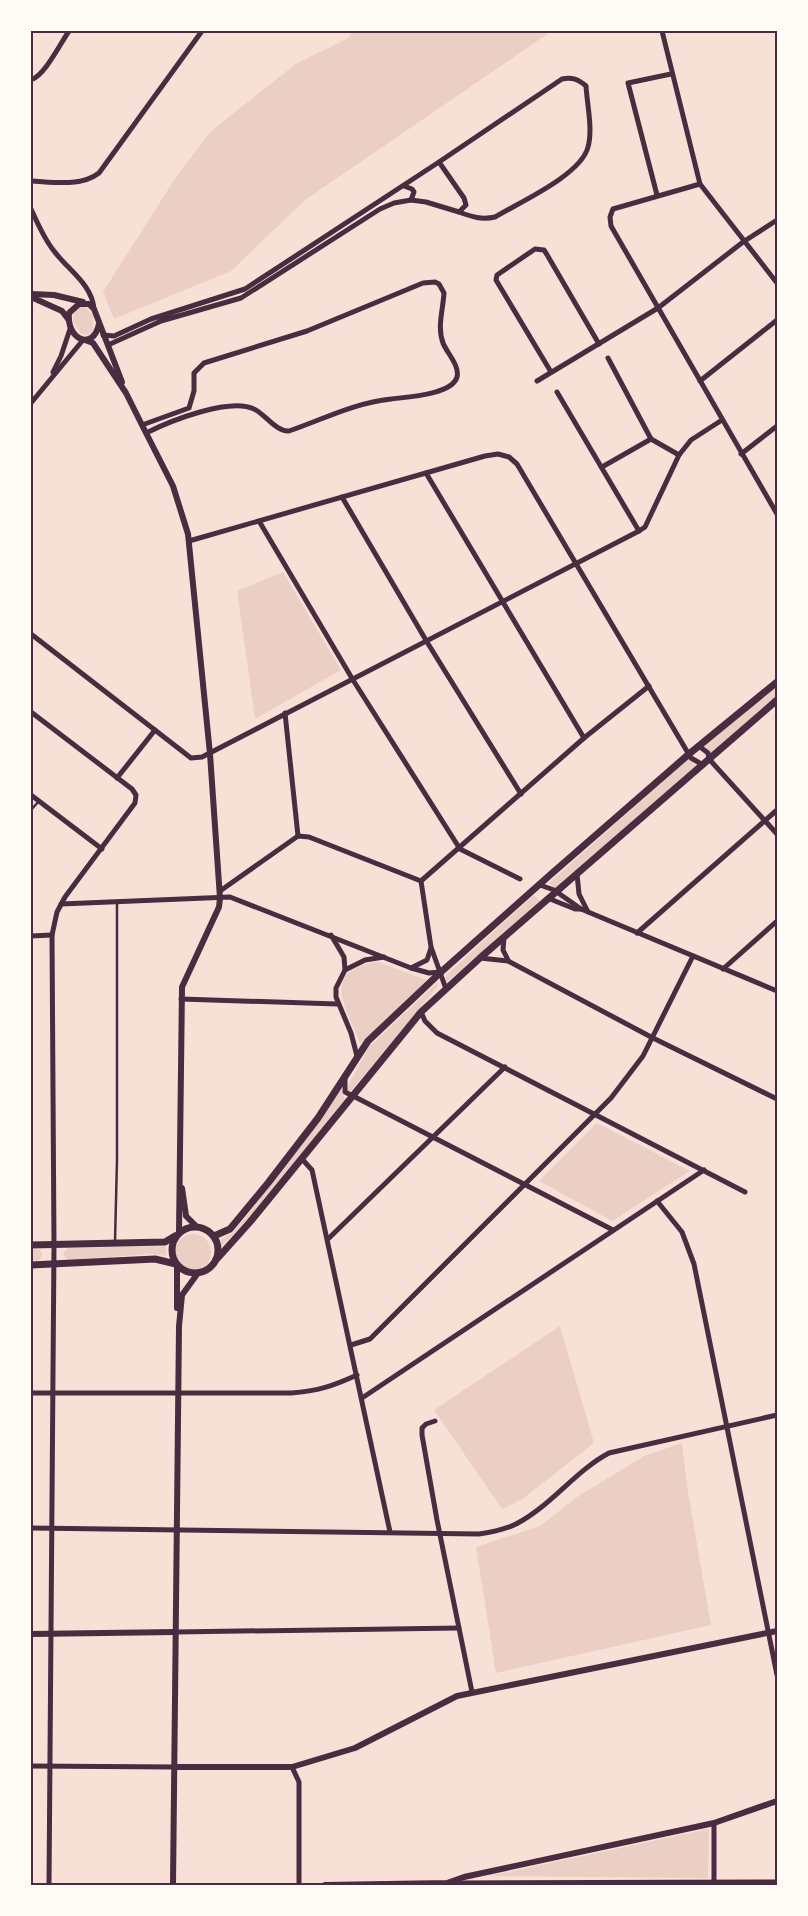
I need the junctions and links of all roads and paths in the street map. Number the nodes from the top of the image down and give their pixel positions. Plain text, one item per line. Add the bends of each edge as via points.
1 (69, 31) edge
2 (202, 31) edge
3 (662, 31) edge
4 (671, 74) junction
5 (31, 80) edge
6 (439, 162) junction
7 (31, 181) edge
8 (700, 184) junction
9 (404, 186) junction
10 (657, 195) junction
11 (411, 200) junction
12 (31, 209) edge
13 (459, 212) junction
14 (777, 220) edge
15 (743, 242) junction
16 (777, 283) edge
17 (31, 295) edge
18 (91, 306) junction
19 (658, 308) junction
20 (777, 320) edge
21 (68, 321) junction
22 (99, 324) junction
23 (70, 329) junction
24 (103, 335) junction
25 (84, 340) junction
26 (93, 343) junction
27 (599, 344) junction
28 (108, 346) junction
29 (608, 358) dead end
30 (551, 372) junction
31 (537, 381) dead end
32 (700, 381) junction
33 (46, 383) junction
34 (557, 392) dead end
35 (126, 393) junction
36 (31, 403) edge
37 (188, 408) junction
38 (190, 416) junction
39 (722, 420) junction
40 (142, 425) junction
41 (777, 426) edge
42 (146, 433) junction
43 (651, 439) junction
44 (741, 454) junction
45 (679, 455) junction
46 (602, 467) junction
47 (426, 473) junction
48 (342, 497) junction
49 (777, 514) edge
50 (259, 521) junction
51 (638, 531) junction
52 (188, 542) junction
53 (578, 564) junction
54 (503, 603) junction
55 (31, 634) edge
56 (427, 642) junction
57 (353, 680) junction
58 (777, 682) edge
59 (649, 686) junction
60 (777, 700) edge
61 (31, 712) edge
62 (285, 713) junction
63 (155, 730) junction
64 (584, 738) junction
65 (699, 746) junction
66 (210, 754) junction
67 (690, 754) junction
68 (709, 759) junction
69 (703, 765) junction
70 (117, 778) junction
71 (521, 794) junction
72 (31, 795) edge
73 (39, 801) junction
74 (31, 810) edge
75 (777, 810) edge
76 (765, 820) junction
77 (777, 834) edge
78 (298, 836) junction
79 (102, 849) junction
80 (460, 849) junction
81 (576, 874) junction
82 (520, 879) dead end
83 (421, 882) junction
84 (540, 885) junction
85 (556, 893) junction
86 (220, 894) junction
87 (550, 899) junction
88 (117, 902) junction
89 (61, 904) junction
90 (581, 909) junction
91 (588, 912) junction
92 (777, 920) edge
93 (637, 933) junction
94 (52, 935) junction
95 (331, 935) junction
96 (31, 936) edge
97 (504, 938) junction
98 (431, 947) junction
99 (693, 956) junction
100 (387, 957) junction
101 (480, 958) junction
102 (508, 961) junction
103 (412, 968) junction
104 (723, 969) junction
105 (345, 970) junction
106 (441, 972) junction
107 (446, 989) junction
108 (777, 991) edge
109 (181, 999) junction
110 (337, 1004) junction
111 (421, 1012) junction
112 (652, 1038) junction
113 (357, 1056) junction
114 (504, 1066) junction
115 (346, 1076) junction
116 (351, 1097) junction
117 (777, 1099) edge
118 (596, 1114) junction
119 (432, 1137) junction
120 (302, 1159) junction
121 (704, 1170) junction
122 (180, 1179) junction
123 (524, 1184) junction
124 (745, 1192) dead end
125 (656, 1201) junction
126 (196, 1226) junction
127 (614, 1230) junction
128 (177, 1234) junction
129 (214, 1236) junction
130 (328, 1239) junction
131 (115, 1243) junction
132 (31, 1245) edge
133 (54, 1245) junction
134 (216, 1260) junction
135 (176, 1264) junction
136 (31, 1265) edge
137 (53, 1265) junction
138 (198, 1273) junction
139 (179, 1326) junction
140 (352, 1345) junction
141 (357, 1375) junction
142 (31, 1392) edge
143 (52, 1392) junction
144 (177, 1392) junction
145 (362, 1398) junction
146 (777, 1415) edge
147 (435, 1421) dead end
148 (726, 1425) junction
149 (31, 1528) edge
150 (52, 1528) junction
151 (176, 1528) junction
152 (390, 1532) junction
153 (440, 1534) junction
154 (459, 1628) junction
155 (777, 1631) edge
156 (176, 1632) junction
157 (769, 1633) junction
158 (31, 1634) edge
159 (52, 1634) junction
160 (777, 1675) edge
161 (472, 1692) junction
162 (31, 1766) edge
163 (50, 1767) junction
164 (175, 1767) junction
165 (292, 1767) junction
166 (777, 1802) edge
167 (714, 1823) junction
168 (777, 1882) edge
169 (447, 1883) junction
170 (714, 1884) edge
171 (49, 1885) edge
172 (173, 1885) edge
173 (299, 1885) edge
174 (325, 1885) edge
175 (393, 1885) edge

1 - 5 street via 37,78
2 - 7 street via 99,173 91,179
3 - 4 street
4 - 8 street
4 - 10 street via 628,83
6 - 9 street
6 - 13 street via 464,198 466,205
6 - 13 street via 562,79 579,80 586,86 589,145 583,160 562,177 495,217 480,218
8 - 10 street
8 - 15 street
9 - 11 street via 414,192
9 - 24 street via 245,289 151,319 114,336
10 - 19 street via 613,209 610,217 611,226
11 - 13 street
11 - 28 street via 380,209 241,298 161,321
12 - 18 street via 52,250 89,290
14 - 15 street
15 - 16 street
15 - 19 street
17 - 18 street via 54,295
17 - 21 street via 62,311
18 - 21 street via 75,306
18 - 22 street
19 - 27 street
19 - 32 street
20 - 32 street
21 - 23 street
22 - 24 street
22 - 25 street via 95,333
23 - 25 street via 75,337
23 - 33 street via 61,356
24 - 28 street
25 - 26 street
25 - 33 street
26 - 28 street
26 - 35 street
27 - 30 street
27 - 30 street via 544,250 535,249 497,274 496,280
28 - 35 street
29 - 43 street
30 - 31 street
32 - 39 street
33 - 36 street
34 - 46 street
35 - 40 street
37 - 38 street
37 - 38 street via 194,391 194,373 204,362 307,331 423,283 435,282 442,289 441,332 457,371 456,380 450,387 411,397 359,404 290,431 282,430 255,409 240,405 209,408
37 - 40 street
38 - 42 street
39 - 44 street
39 - 45 street via 691,440
40 - 42 street
41 - 44 street
42 - 52 street via 173,486
43 - 45 street
43 - 46 street
44 - 49 street
45 - 51 street via 646,527
46 - 51 street
47 - 48 street
47 - 53 street via 498,454 509,457 517,464
47 - 54 street
48 - 50 street
48 - 56 street
50 - 52 street
50 - 57 street
51 - 53 street
52 - 66 street
53 - 54 street
53 - 59 street
54 - 56 street
54 - 64 street
55 - 63 street
56 - 57 street
56 - 71 street
57 - 62 street
57 - 80 street
58 - 65 main road
59 - 64 street
59 - 67 street
60 - 68 main road
61 - 70 street
62 - 66 street
62 - 78 street
63 - 66 street via 191,758
63 - 70 street
64 - 71 street
65 - 67 main road
65 - 68 street via 708,753
66 - 86 street
67 - 69 street via 695,762
67 - 84 main road
68 - 69 main road
68 - 76 street
69 - 81 main road
70 - 79 street via 132,789 136,795 135,803
71 - 80 street
72 - 73 street
73 - 74 lane
73 - 79 street
75 - 76 street
76 - 77 street
76 - 93 street
78 - 83 street via 309,837
78 - 86 street
79 - 89 street
80 - 82 street
80 - 83 street
81 - 85 main road
81 - 91 street via 578,894
83 - 98 street
84 - 85 street
84 - 106 main road
85 - 87 main road
85 - 90 street
86 - 88 street
86 - 95 street
86 - 109 street via 219,907 182,987
87 - 90 street
87 - 97 main road
88 - 89 street
88 - 131 lane
89 - 94 street
90 - 91 street
91 - 93 street
92 - 104 street
93 - 99 street
94 - 96 street
94 - 133 street
95 - 100 street
95 - 105 street via 344,957
97 - 101 main road
97 - 102 street via 503,950
98 - 103 street via 427,960
98 - 106 street
99 - 104 street
99 - 112 street
100 - 103 street
100 - 105 street via 365,960
101 - 102 street
101 - 107 main road
102 - 112 street
103 - 106 street via 429,973
104 - 108 street
105 - 110 street via 336,988
106 - 107 street
106 - 113 main road
107 - 111 main road
109 - 110 street
109 - 122 street
110 - 113 street via 351,1033
111 - 114 street via 437,1033
111 - 116 main road
112 - 117 street
112 - 118 street via 633,1072
113 - 115 main road
114 - 118 street
114 - 119 street
115 - 116 street via 345,1092
115 - 129 main road via 318,1118 230,1229
116 - 119 street
116 - 120 main road
118 - 121 street
118 - 123 street
119 - 123 street
119 - 130 street
120 - 130 street via 312,1170
120 - 134 main road
121 - 124 street
121 - 125 street
122 - 126 street via 186,1216
122 - 128 street
123 - 127 street
123 - 140 street via 370,1339
125 - 127 street
125 - 148 street via 682,1232 694,1264
126 - 128 main road
126 - 129 main road
127 - 145 street
128 - 131 main road via 165,1242
128 - 135 main road via 171,1247
129 - 134 main road via 218,1252
130 - 140 street
131 - 133 main road
132 - 133 main road
133 - 137 street
134 - 138 main road via 212,1266
135 - 137 main road via 155,1259
135 - 138 main road via 184,1271
135 - 139 street
136 - 137 main road
137 - 143 street
138 - 139 street via 185,1289
139 - 144 street
140 - 141 street
141 - 144 street via 316,1391
141 - 145 street
142 - 143 street
143 - 144 street
143 - 150 street
144 - 151 street
145 - 152 street
146 - 148 street
147 - 153 street via 422,1428 422,1435
148 - 153 street via 609,1453 530,1516 501,1530 479,1534
148 - 157 street
149 - 150 street
150 - 151 street
150 - 159 street
151 - 152 street
151 - 156 street
152 - 153 street
153 - 154 street
154 - 156 street
154 - 161 street
155 - 157 street
156 - 159 street
156 - 164 street
157 - 160 street
157 - 161 street
158 - 159 street
159 - 163 street
161 - 165 street via 444,1702 355,1748
162 - 163 street
163 - 164 street
163 - 171 street
164 - 165 street
164 - 172 street
165 - 173 street via 299,1782
166 - 167 street
167 - 169 street
167 - 170 street
168 - 170 street
169 - 170 street
169 - 175 street
174 - 175 street

